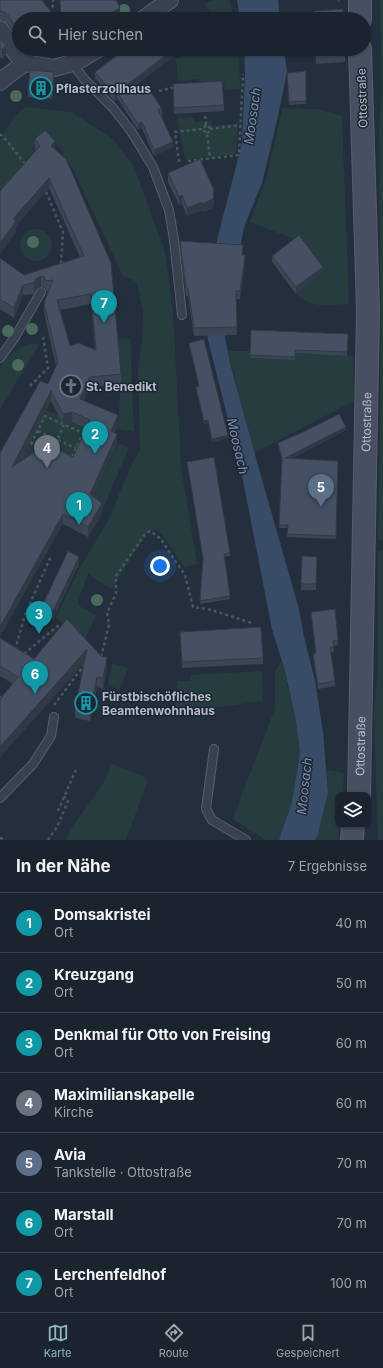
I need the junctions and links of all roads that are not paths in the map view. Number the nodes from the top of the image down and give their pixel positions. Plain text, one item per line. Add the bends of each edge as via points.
1 (170, 0) edge
2 (360, 0) edge
3 (153, 12) edge
4 (360, 12) edge
5 (0, 29) edge
6 (12, 46) edge
7 (19, 56) edge
8 (85, 56) edge
9 (360, 56) edge
10 (25, 63) junction
11 (72, 63) junction
12 (0, 82) edge
13 (41, 292) dead end
14 (182, 315) dead end
15 (0, 358) edge
16 (54, 717) road end
17 (214, 749) dead end
18 (359, 792) edge
19 (0, 798) edge
20 (353, 828) edge
21 (365, 828) edge
22 (246, 840) edge
23 (352, 840) edge
24 (367, 840) edge

1 - 3 street
2 - 4 main road
5 - 6 street
7 - 10 street
8 - 11 street
9 - 18 main road, Ottostraße via 368,317
10 - 11 street via 54,68
10 - 12 street
11 - 14 lane via 131,131 153,167 169,210
13 - 15 lane
16 - 19 lane via 51,736 33,764
17 - 22 lane via 206,809 212,820
20 - 23 main road
21 - 24 main road

